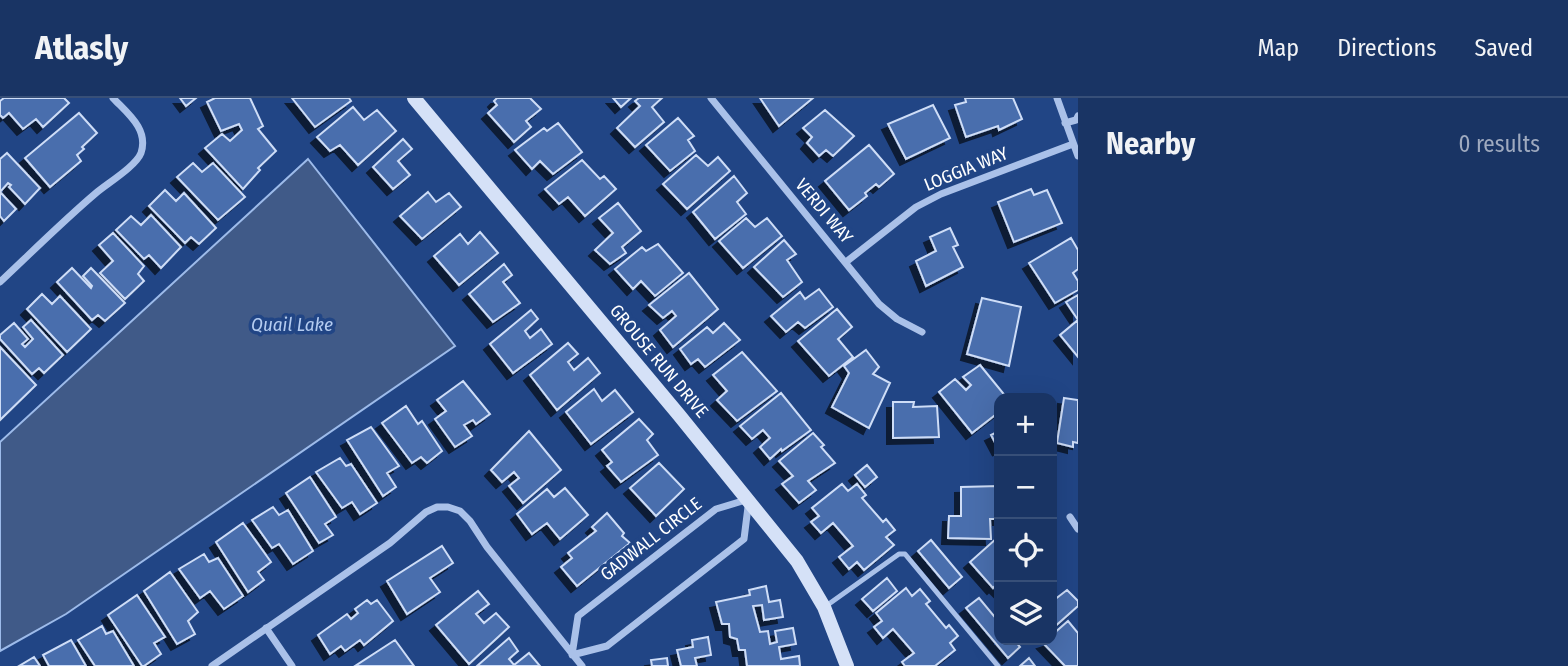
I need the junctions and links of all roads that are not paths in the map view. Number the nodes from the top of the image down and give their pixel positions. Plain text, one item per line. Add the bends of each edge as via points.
1 (113, 98) edge
2 (414, 98) edge
3 (710, 98) edge
4 (1057, 98) edge
5 (1077, 119) edge
6 (1065, 123) junction
7 (1073, 144) junction
8 (1078, 156) edge
9 (846, 262) junction
10 (0, 282) edge
11 (922, 332) dead end
12 (748, 499) junction
13 (1070, 517) dead end
14 (1078, 528) edge
15 (824, 607) junction
16 (266, 628) junction
17 (572, 656) junction
18 (212, 666) edge
19 (292, 666) edge
20 (582, 666) edge
21 (847, 666) edge
22 (998, 666) edge

1 - 10 street via 140,129 141,153
2 - 12 street, GROUSE RUN DRIVE
3 - 9 street, VERDI WAY
4 - 6 street
5 - 6 street
6 - 7 street
7 - 8 street
7 - 9 street, LOGGIA WAY via 941,194 916,207
9 - 11 street, VERDI WAY via 879,304
12 - 15 street, GROUSE RUN DRIVE via 797,561
12 - 17 street, GADWALL CIRCLE via 716,509 578,616
12 - 17 street via 744,539 607,646
13 - 14 street
15 - 21 street, GROUSE RUN DRIVE
15 - 22 lane via 905,554
16 - 17 street via 390,543 426,512 448,507 470,522
16 - 18 street
16 - 19 street
17 - 20 street

